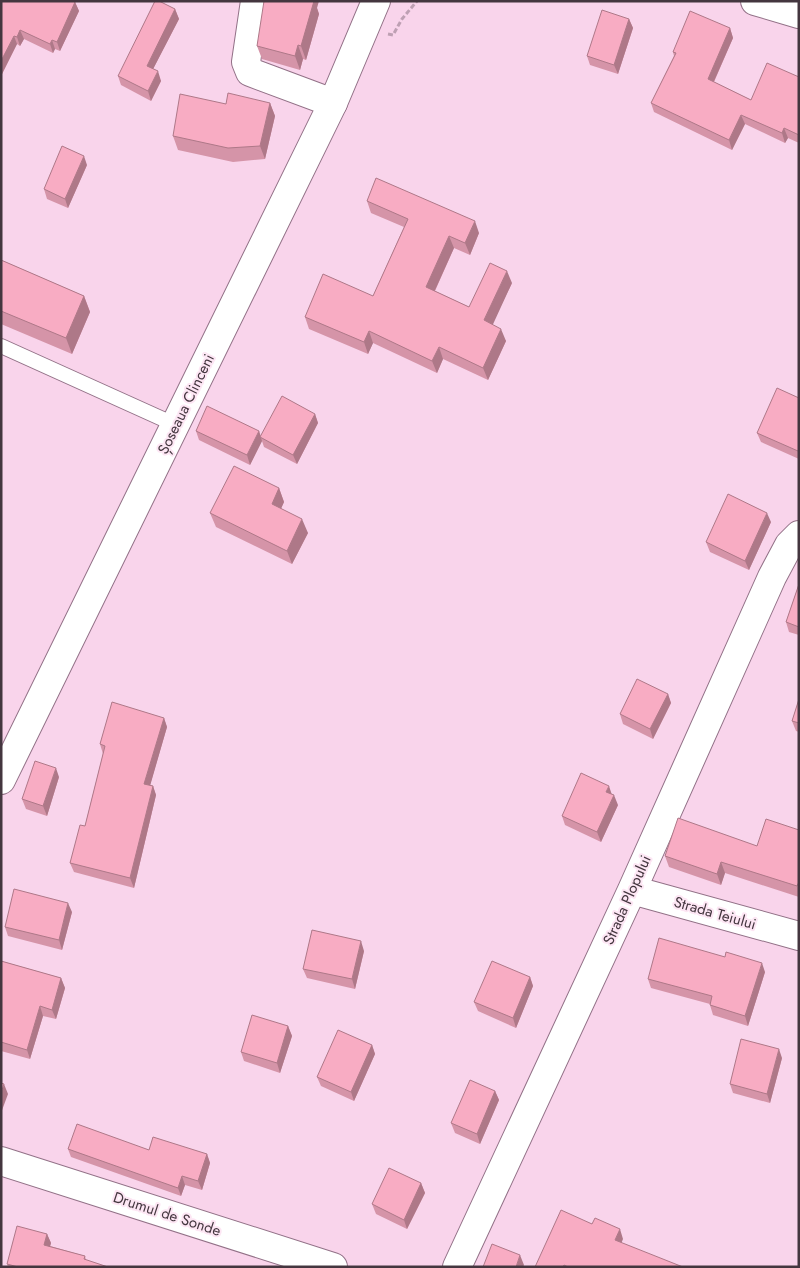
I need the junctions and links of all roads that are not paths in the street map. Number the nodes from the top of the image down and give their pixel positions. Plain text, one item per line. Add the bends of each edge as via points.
1 (255, 1) edge
2 (376, 1) edge
3 (384, 1) edge
4 (755, 1) edge
5 (799, 14) edge
6 (367, 26) junction
7 (333, 103) junction
8 (1, 346) edge
9 (176, 425) junction
10 (799, 535) edge
11 (1, 780) edge
12 (632, 890) junction
13 (799, 936) edge
14 (1, 1161) edge
15 (333, 1267) edge
16 (457, 1267) edge

1 - 7 main road via 246,62 250,72
2 - 6 main road, Șoseaua Clinceni
3 - 6 main road, Șoseaua Clinceni
4 - 5 main road
6 - 7 main road, Șoseaua Clinceni
7 - 9 main road, Șoseaua Clinceni
8 - 9 lane
9 - 11 main road, Șoseaua Clinceni
10 - 12 main road, Strada Plopului via 789,545 772,577
12 - 13 main road, Strada Teiului
12 - 16 main road, Strada Plopului
14 - 15 main road, Drumul de Sonde

